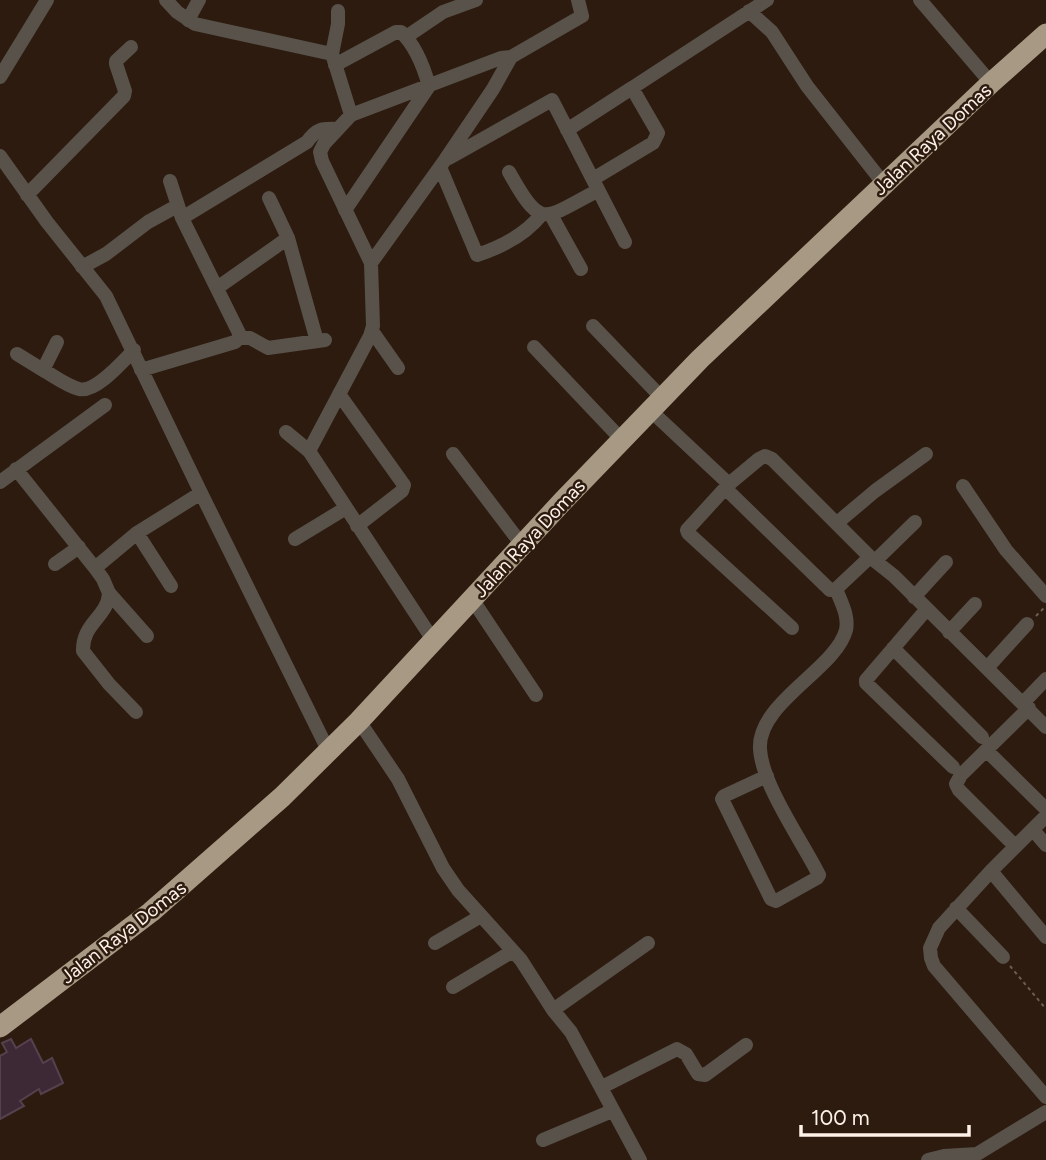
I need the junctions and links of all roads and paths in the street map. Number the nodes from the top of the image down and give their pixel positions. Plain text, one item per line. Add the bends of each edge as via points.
1 (47, 0) edge
2 (166, 0) edge
3 (199, 0) edge
4 (476, 0) edge
5 (578, 0) edge
6 (767, 0) edge
7 (920, 0) edge
8 (338, 11) dead end
9 (749, 11) junction
10 (188, 20) junction
11 (1046, 34) edge
12 (406, 37) junction
13 (131, 47) dead end
14 (511, 57) junction
15 (334, 59) junction
16 (0, 77) edge
17 (991, 83) junction
18 (429, 86) junction
19 (632, 88) junction
20 (351, 115) junction
21 (337, 129) junction
22 (567, 130) junction
23 (0, 156) edge
24 (442, 164) junction
25 (509, 172) dead end
26 (170, 181) dead end
27 (884, 184) junction
28 (595, 185) junction
29 (27, 195) junction
30 (269, 198) dead end
31 (345, 210) junction
32 (180, 212) junction
33 (546, 215) junction
34 (288, 237) junction
35 (625, 242) dead end
36 (371, 263) junction
37 (82, 267) junction
38 (581, 269) dead end
39 (217, 288) junction
40 (593, 326) dead end
41 (372, 331) junction
42 (239, 338) junction
43 (57, 342) dead end
44 (534, 347) dead end
45 (134, 350) junction
46 (17, 354) dead end
47 (398, 368) dead end
48 (43, 370) junction
49 (141, 370) junction
50 (339, 394) junction
51 (656, 404) junction
52 (105, 405) dead end
53 (286, 432) dead end
54 (622, 440) junction
55 (309, 451) junction
56 (453, 454) dead end
57 (926, 454) dead end
58 (16, 469) junction
59 (0, 482) edge
60 (727, 486) junction
61 (962, 486) dead end
62 (201, 493) junction
63 (346, 508) junction
64 (915, 522) dead end
65 (836, 523) junction
66 (357, 526) junction
67 (137, 533) junction
68 (295, 539) dead end
69 (522, 545) junction
70 (79, 547) junction
71 (873, 559) junction
72 (946, 562) dead end
73 (55, 564) dead end
74 (95, 568) junction
75 (171, 586) dead end
76 (836, 589) junction
77 (109, 593) junction
78 (1046, 596) edge
79 (914, 597) junction
80 (472, 599) junction
81 (975, 604) dead end
82 (926, 610) junction
83 (1027, 624) dead end
84 (792, 628) dead end
85 (949, 632) junction
86 (148, 636) dead end
87 (433, 640) junction
88 (893, 648) junction
89 (987, 668) junction
90 (1046, 679) edge
91 (536, 695) dead end
92 (1026, 706) junction
93 (136, 712) dead end
94 (359, 721) junction
95 (1046, 727) edge
96 (984, 744) junction
97 (329, 752) junction
98 (953, 767) dead end
99 (767, 776) junction
100 (1046, 808) edge
101 (1046, 816) edge
102 (1034, 831) junction
103 (1046, 845) edge
104 (1015, 846) junction
105 (991, 871) junction
106 (956, 908) junction
107 (481, 916) junction
108 (1046, 937) edge
109 (435, 943) dead end
110 (648, 943) dead end
111 (513, 951) junction
112 (1003, 957) joint
113 (453, 987) dead end
114 (1046, 1009) edge
115 (553, 1010) junction
116 (0, 1027) edge
117 (746, 1045) dead end
118 (602, 1087) junction
119 (1046, 1097) edge
120 (612, 1111) junction
121 (1046, 1112) edge
122 (543, 1140) dead end
123 (981, 1156) edge
124 (640, 1160) edge
125 (928, 1160) edge

1 - 16 street
2 - 10 street
3 - 10 street
4 - 12 street via 443,12
5 - 14 street via 582,16
6 - 9 street
7 - 17 street
8 - 15 street
9 - 19 street
9 - 27 street via 772,32 807,86
10 - 15 street
11 - 17 highway, Jalan Raya Domas
12 - 15 street via 396,32
12 - 18 street
13 - 29 street via 116,61 124,96
14 - 18 street
14 - 24 street
15 - 20 street
17 - 27 highway, Jalan Raya Domas
18 - 20 street
18 - 31 street
19 - 22 street
19 - 28 street via 658,137
20 - 21 street
21 - 31 street via 320,152
21 - 32 street via 315,131 307,142
22 - 24 street via 552,100
22 - 28 street
23 - 29 street
24 - 33 street via 477,255 510,241
24 - 36 street
25 - 33 street via 526,202
26 - 32 street
27 - 51 highway, Jalan Raya Domas
28 - 33 street
28 - 35 street
29 - 37 street
30 - 34 street
31 - 36 street
32 - 37 street via 156,217
32 - 39 street
33 - 38 street
34 - 39 street
34 - 42 street via 321,340 268,348 250,338
36 - 41 street
37 - 45 street via 106,296
39 - 42 street
40 - 51 street
41 - 47 street
41 - 50 street
42 - 49 street
43 - 48 street
44 - 54 street
45 - 48 street via 113,372 87,389
45 - 49 street
46 - 48 street
49 - 62 street
50 - 55 street
50 - 66 street via 404,485
51 - 54 highway, Jalan Raya Domas
51 - 60 street
52 - 58 street
53 - 55 street
54 - 69 highway, Jalan Raya Domas
55 - 63 street
56 - 69 street
57 - 65 street
58 - 59 street
58 - 70 street
60 - 65 street via 759,459 772,458
60 - 76 street via 830,590
60 - 84 street via 688,527 688,533
61 - 78 street via 1006,550
62 - 67 street
62 - 97 street
63 - 66 street
63 - 68 street
64 - 71 street
65 - 71 street
66 - 87 street
67 - 74 street
67 - 75 street
69 - 80 highway, Jalan Raya Domas
70 - 73 street
70 - 74 street
71 - 76 street
71 - 79 street
72 - 79 street
74 - 77 street
76 - 99 street via 846,628 840,644 767,723 759,747
77 - 86 street
77 - 93 street via 107,607 87,631 83,651
79 - 82 street
80 - 87 highway, Jalan Raya Domas
80 - 91 street
81 - 85 street
82 - 85 street
82 - 88 street
83 - 89 street
85 - 89 street
87 - 94 highway, Jalan Raya Domas
88 - 96 street
88 - 98 street via 866,683
89 - 92 street
90 - 92 street
92 - 95 street
92 - 96 street
94 - 97 highway, Jalan Raya Domas
94 - 107 street via 398,779 443,868
96 - 100 street
96 - 104 street via 956,788
97 - 116 highway, Jalan Raya Domas via 152,912
99 - 99 street via 819,875 776,901 722,799
101 - 102 street
102 - 103 street
102 - 104 street
104 - 105 street
105 - 106 street
105 - 108 street
106 - 112 street
106 - 119 street via 933,939 934,967
107 - 109 street
107 - 111 street
110 - 115 street
111 - 113 street
111 - 115 street
112 - 114 path
115 - 118 street
117 - 118 street via 705,1075 698,1074 686,1054 677,1049
118 - 120 street
120 - 122 street
120 - 124 street
121 - 123 street
123 - 125 street

